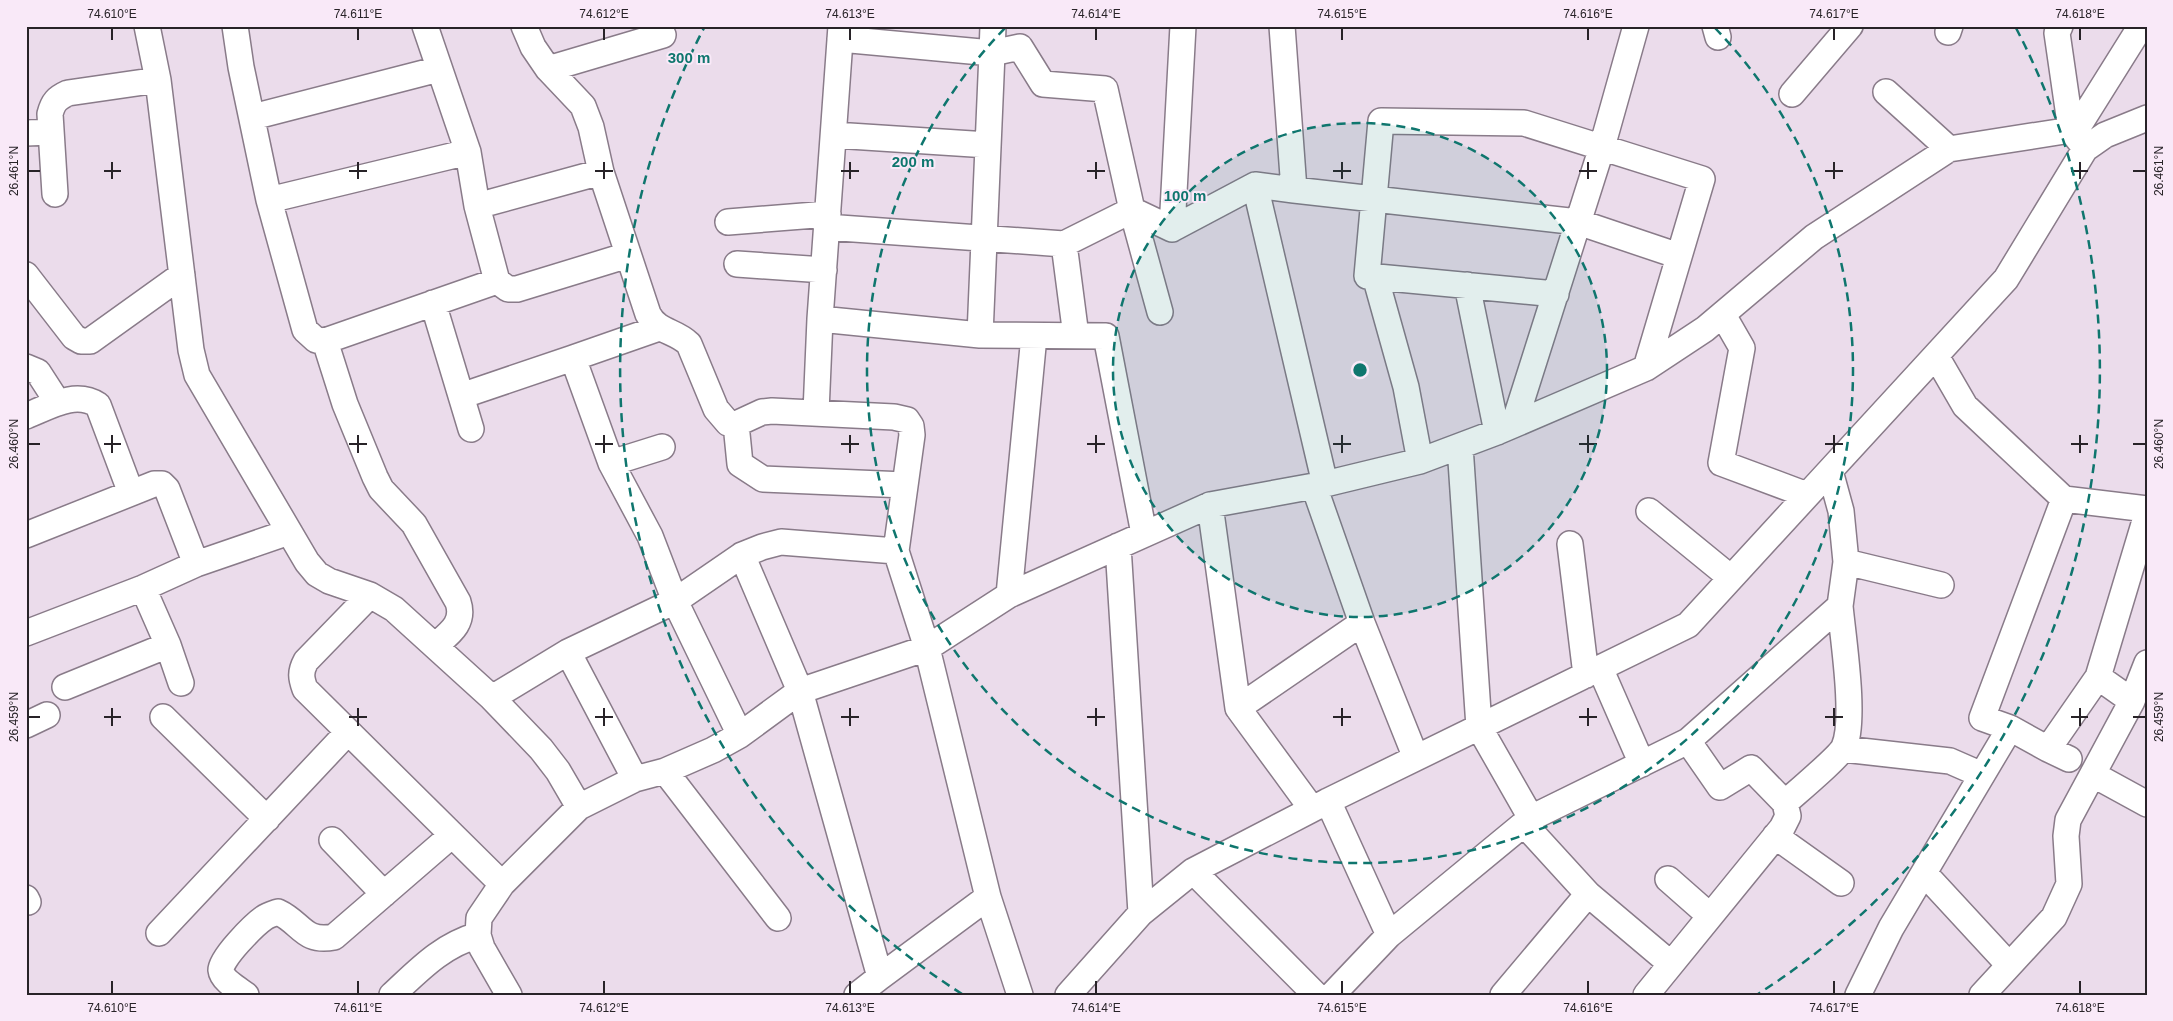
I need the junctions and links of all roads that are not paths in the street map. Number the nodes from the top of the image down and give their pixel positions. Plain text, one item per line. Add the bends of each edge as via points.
1 (147, 26) edge
2 (235, 26) edge
3 (425, 26) edge
4 (524, 26) edge
5 (993, 26) edge
6 (1183, 26) edge
7 (1282, 26) edge
8 (1636, 26) edge
9 (1850, 26) edge
10 (2060, 26) edge
11 (2141, 26) edge
12 (840, 33) edge
13 (663, 35) dead end
14 (992, 53) junction
15 (439, 69) junction
16 (548, 69) junction
17 (158, 80) junction
18 (1886, 92) dead end
19 (1792, 94) dead end
20 (253, 117) junction
21 (2147, 118) edge
22 (51, 132) junction
23 (26, 133) edge
24 (834, 135) junction
25 (2077, 137) junction
26 (988, 145) junction
27 (1602, 147) junction
28 (1949, 149) junction
29 (468, 152) junction
30 (601, 172) junction
31 (1255, 185) junction
32 (1294, 190) junction
33 (55, 194) dead end
34 (1374, 199) junction
35 (269, 200) junction
36 (477, 206) junction
37 (1132, 210) junction
38 (827, 220) junction
39 (728, 222) dead end
40 (1578, 222) junction
41 (1172, 229) junction
42 (984, 239) junction
43 (1064, 244) junction
44 (628, 254) junction
45 (1679, 256) junction
46 (738, 264) dead end
47 (824, 270) junction
48 (26, 274) edge
49 (182, 275) junction
50 (1375, 276) junction
51 (497, 281) junction
52 (1467, 285) junction
53 (1556, 294) junction
54 (433, 303) junction
55 (1160, 312) dead end
56 (1723, 315) junction
57 (820, 319) junction
58 (659, 328) junction
59 (980, 335) junction
60 (1034, 336) junction
61 (1076, 336) junction
62 (325, 341) junction
63 (1936, 356) junction
64 (573, 358) junction
65 (26, 367) edge
66 (1646, 368) junction
67 (461, 396) junction
68 (58, 403) junction
69 (816, 412) junction
70 (26, 416) edge
71 (736, 424) junction
72 (1506, 428) junction
73 (471, 429) dead end
74 (1460, 446) junction
75 (662, 447) dead end
76 (1420, 461) junction
77 (611, 463) junction
78 (1830, 471) junction
79 (905, 485) junction
80 (1320, 485) junction
81 (131, 493) junction
82 (1808, 495) junction
83 (2064, 498) junction
84 (1210, 504) junction
85 (2147, 509) edge
86 (1649, 511) dead end
87 (2147, 514) edge
88 (289, 532) junction
89 (1144, 534) junction
90 (26, 536) edge
91 (1570, 544) dead end
92 (1118, 546) junction
93 (896, 551) junction
94 (742, 555) junction
95 (1846, 562) junction
96 (196, 564) junction
97 (1731, 578) junction
98 (1941, 585) dead end
99 (142, 588) junction
100 (370, 595) junction
101 (1009, 595) junction
102 (675, 601) junction
103 (1840, 606) junction
104 (1362, 622) junction
105 (26, 633) edge
106 (168, 645) junction
107 (435, 646) junction
108 (927, 648) junction
109 (568, 652) junction
110 (2147, 663) edge
111 (1593, 671) junction
112 (2098, 677) junction
113 (181, 683) dead end
114 (65, 687) dead end
115 (800, 691) junction
116 (492, 698) junction
117 (2132, 701) junction
118 (1238, 708) junction
119 (163, 716) dead end
120 (1479, 727) junction
121 (2010, 728) junction
122 (348, 732) junction
123 (740, 735) junction
124 (1688, 741) junction
125 (1843, 748) junction
126 (1416, 758) junction
127 (1642, 764) junction
128 (665, 771) junction
129 (1982, 775) junction
130 (2094, 775) junction
131 (635, 779) junction
132 (1785, 803) junction
133 (2147, 804) edge
134 (1320, 805) junction
135 (579, 807) junction
136 (267, 819) junction
137 (1527, 821) junction
138 (452, 835) junction
139 (1775, 836) junction
140 (332, 840) dead end
141 (1193, 871) junction
142 (1924, 873) junction
143 (1668, 879) dead end
144 (1841, 883) dead end
145 (502, 884) junction
146 (384, 894) junction
147 (1588, 894) junction
148 (988, 897) junction
149 (1141, 913) junction
150 (1710, 916) junction
151 (778, 918) dead end
152 (159, 934) dead end
153 (478, 935) junction
154 (1389, 935) junction
155 (1671, 964) junction
156 (2009, 965) junction
157 (880, 978) junction
158 (1019, 994) edge
159 (246, 995) edge
160 (392, 995) edge
161 (508, 995) edge
162 (857, 995) edge
163 (1068, 995) edge
164 (1316, 995) edge
165 (1332, 995) edge
166 (1502, 995) edge
167 (1646, 995) edge
168 (1858, 995) edge
169 (1982, 995) edge

1 - 17 street
2 - 20 street
3 - 15 street
4 - 16 street
5 - 14 street
6 - 41 street
7 - 32 street
8 - 27 street
9 - 19 street
10 - 25 street via 2057,34
11 - 25 street
12 - 14 street
12 - 24 street
13 - 16 street
14 - 26 street
14 - 37 street via 1020,47 1043,84 1105,89
15 - 20 street
15 - 29 street
16 - 30 street via 583,106
17 - 22 street via 68,93 57,98 50,114
17 - 49 street
18 - 28 street
20 - 35 street
21 - 25 street via 2105,135
22 - 23 street
22 - 33 street
24 - 26 street
24 - 38 street
25 - 28 street
25 - 63 street via 2006,279
26 - 42 street
27 - 34 street via 1524,123 1381,121
27 - 40 street
27 - 45 street via 1702,179
28 - 56 street via 1814,237
29 - 35 street
29 - 36 street
30 - 36 street
30 - 44 street
31 - 32 street
31 - 41 street
31 - 80 street
32 - 34 street
34 - 40 street
34 - 50 street via 1367,276
35 - 62 street via 305,330 316,340
36 - 51 street
37 - 41 street
37 - 43 street
37 - 55 street
38 - 39 street
38 - 42 street
38 - 47 street
40 - 45 street
40 - 53 street
42 - 43 street
42 - 59 street
43 - 61 street
44 - 51 street via 517,290 508,289
44 - 58 street via 648,314
45 - 66 street
46 - 47 street
47 - 57 street
48 - 49 street via 74,337 81,341 90,341
49 - 88 street via 197,375
50 - 52 street
50 - 76 street via 1406,387
51 - 54 street
52 - 53 street
52 - 72 street
53 - 72 street
54 - 62 street
54 - 67 street
56 - 66 street
56 - 82 street via 1742,348 1721,463
57 - 59 street
57 - 69 street
58 - 64 street
58 - 71 street via 681,336 689,344 716,409 728,423
59 - 60 street
60 - 61 street
60 - 101 street
61 - 89 street via 1106,336
62 - 107 street via 345,404 381,489 414,524 458,602 461,612 456,629
63 - 78 street
63 - 83 street via 1965,406
64 - 67 street
64 - 77 street
65 - 68 street via 38,372
66 - 72 street
67 - 73 street
68 - 70 street
68 - 81 street via 70,398 83,398 98,404
69 - 71 street via 767,412
69 - 79 street via 894,416 907,420 912,435
71 - 79 street via 740,464 762,479
72 - 74 street
74 - 76 street
74 - 120 street
75 - 77 street
76 - 80 street
77 - 102 street via 650,536
78 - 82 street
78 - 95 street via 1841,510
79 - 93 street
80 - 84 street
80 - 104 street
81 - 90 street
81 - 96 street via 154,484 162,484 167,489
82 - 97 street
83 - 85 street
83 - 121 street via 1982,718
84 - 89 street
84 - 118 street
86 - 97 street
87 - 112 street
88 - 96 street
88 - 100 street via 317,574
89 - 92 street
91 - 111 street
92 - 101 street
92 - 149 street
93 - 94 street via 782,542
93 - 108 street
94 - 102 street
94 - 115 street
95 - 98 street
95 - 103 street
96 - 99 street
97 - 111 street via 1688,625
99 - 105 street
99 - 106 street
100 - 107 street via 394,609
100 - 122 street via 302,669 305,690
101 - 108 street
102 - 109 street
102 - 123 street
103 - 124 street
103 - 125 street via 1849,707
104 - 118 street
104 - 126 street
106 - 113 street
106 - 114 street
107 - 116 street
108 - 115 street
108 - 148 street
109 - 116 street
109 - 131 street
110 - 117 street
111 - 120 street
111 - 127 street
112 - 117 street
112 - 121 street via 2059,754
115 - 123 street
115 - 157 street
116 - 135 street via 541,749
117 - 130 street
118 - 134 street
119 - 136 street
120 - 126 street
120 - 137 street
121 - 129 street
122 - 136 street
122 - 138 street
123 - 128 street
124 - 127 street
124 - 132 street via 1720,787 1751,768
125 - 129 street via 1950,761
125 - 132 street
126 - 134 street
127 - 137 street
128 - 131 street
128 - 151 street
129 - 142 street
130 - 133 street
130 - 156 street via 2068,820 2069,884 2064,898 2054,917
131 - 135 street
132 - 139 street via 1788,816
134 - 141 street
134 - 154 street
135 - 145 street
136 - 152 street
137 - 147 street
137 - 154 street
138 - 145 street
138 - 146 street
139 - 144 street
139 - 150 street
140 - 146 street
141 - 149 street
141 - 164 street
142 - 156 street
142 - 168 street via 1891,928
143 - 150 street
145 - 153 street via 479,918
146 - 159 street via 334,937 322,939 308,935 278,912 262,919 222,964 224,976
147 - 155 street
147 - 166 street
148 - 157 street
148 - 158 street
149 - 163 street
150 - 155 street
153 - 160 street via 432,957
153 - 161 street
154 - 165 street
155 - 167 street
156 - 169 street
157 - 162 street

